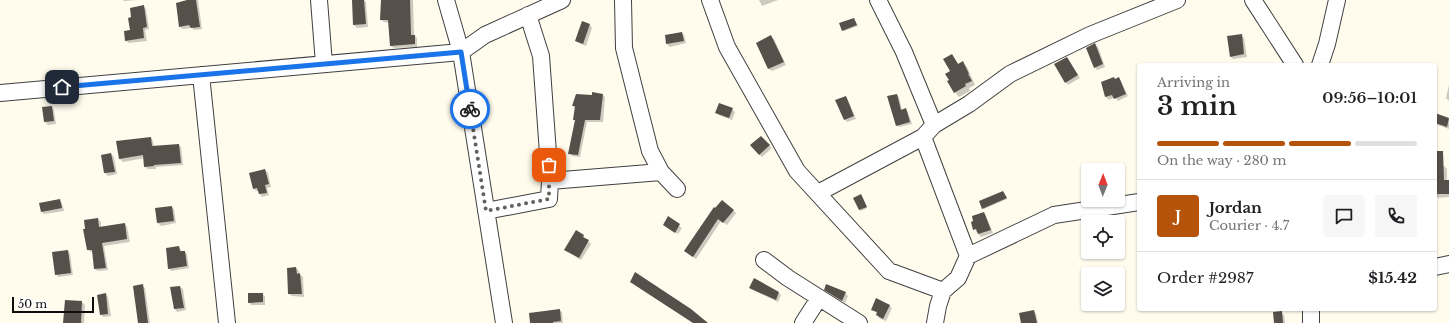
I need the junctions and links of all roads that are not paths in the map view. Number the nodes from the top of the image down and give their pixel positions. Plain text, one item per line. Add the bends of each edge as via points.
1 (319, 0) edge
2 (446, 0) edge
3 (562, 0) edge
4 (623, 0) edge
5 (710, 0) edge
6 (878, 0) edge
7 (1177, 0) edge
8 (1253, 0) edge
9 (1337, 0) edge
10 (528, 15) junction
11 (461, 52) junction
12 (1294, 63) edge
13 (1321, 63) edge
14 (324, 64) junction
15 (201, 75) junction
16 (0, 93) edge
17 (934, 124) junction
18 (923, 137) junction
19 (661, 172) junction
20 (550, 181) junction
21 (677, 189) dead end
22 (818, 193) junction
23 (1137, 202) edge
24 (486, 211) junction
25 (968, 256) junction
26 (764, 260) dead end
27 (1449, 264) edge
28 (1437, 267) edge
29 (943, 291) junction
30 (819, 298) junction
31 (1312, 311) edge
32 (227, 323) edge
33 (504, 323) edge
34 (803, 323) edge
35 (859, 323) edge
36 (935, 323) edge
37 (1311, 323) edge

1 - 14 street
2 - 11 street
3 - 10 street
4 - 19 street via 624,48 650,151
5 - 22 street via 727,46 757,102 797,171
6 - 17 street via 904,52
7 - 17 street via 1090,35 1010,74 969,104
8 - 12 street
9 - 13 street
10 - 11 street via 486,35
10 - 20 street via 541,56
11 - 14 street
11 - 24 street
14 - 15 street
15 - 16 street
15 - 32 street
17 - 18 street
18 - 22 street
18 - 25 street
19 - 20 street
19 - 21 street
20 - 24 street via 549,199
22 - 29 street via 889,270
23 - 25 street via 1054,215
24 - 33 street
25 - 29 street via 958,278
26 - 30 street
27 - 28 street
29 - 36 street
30 - 34 street
30 - 35 street
31 - 37 street

